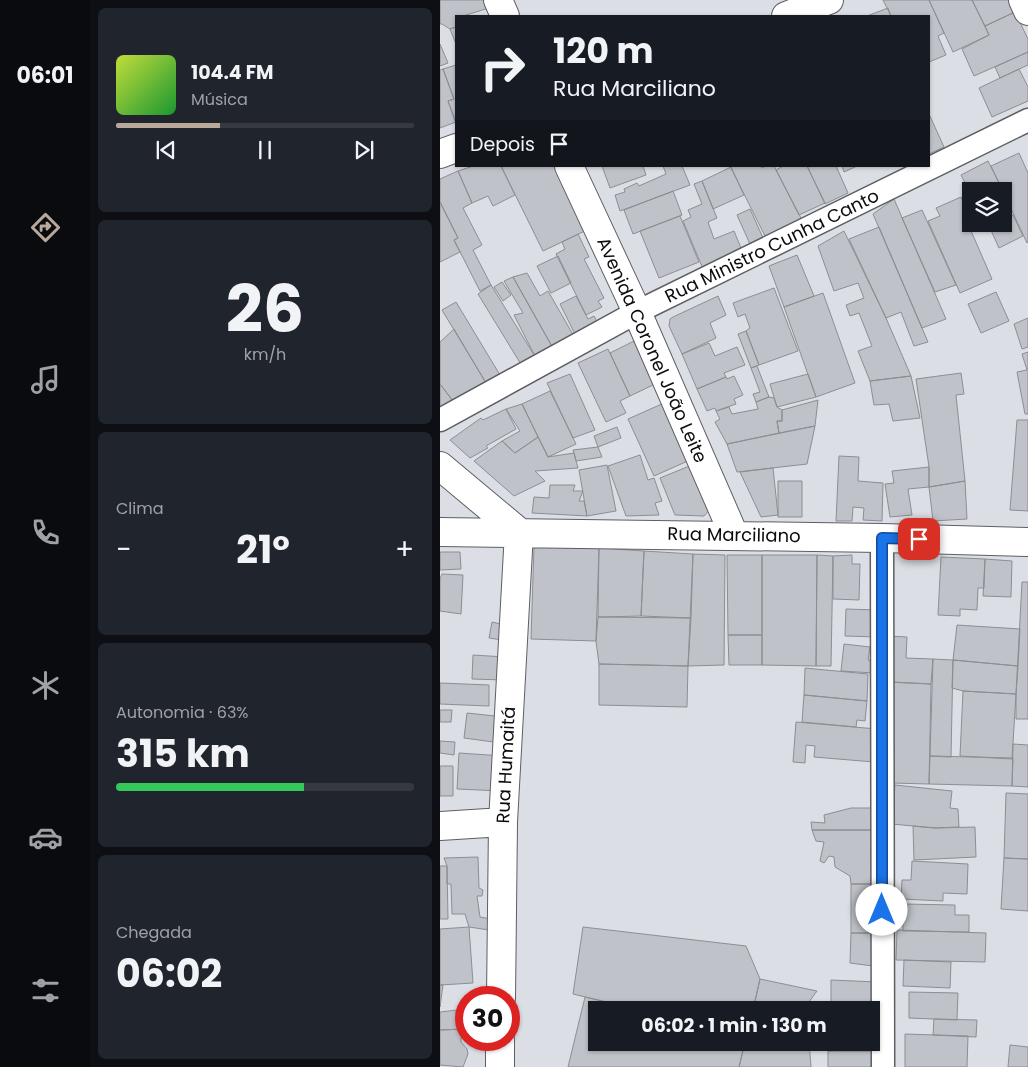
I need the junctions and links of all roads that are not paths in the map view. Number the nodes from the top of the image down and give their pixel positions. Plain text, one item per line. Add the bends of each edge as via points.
1 (498, 0) edge
2 (829, 0) edge
3 (1023, 0) edge
4 (1028, 11) edge
5 (505, 15) edge
6 (789, 15) edge
7 (1028, 120) edge
8 (455, 148) edge
9 (440, 154) edge
10 (569, 167) edge
11 (637, 312) junction
12 (440, 420) edge
13 (440, 466) edge
14 (440, 532) edge
15 (518, 532) junction
16 (734, 535) junction
17 (882, 538) junction
18 (1028, 542) edge
19 (503, 822) junction
20 (440, 826) edge
21 (501, 986) edge
22 (500, 1051) edge
23 (500, 1067) edge
24 (882, 1067) edge

1 - 5 street
2 - 6 street
3 - 4 street
7 - 11 street, Rua Ministro Cunha Canto
8 - 9 street
10 - 11 street, Avenida Coronel João Leite
11 - 12 street, Rua Ministro Cunha Canto
11 - 16 street, Avenida Coronel João Leite
13 - 15 street
14 - 15 street, Rua Marciliano
15 - 16 street, Rua Marciliano
15 - 19 street, Rua Humaitá
16 - 17 street, Rua Marciliano
17 - 18 street, Rua Marciliano
17 - 24 street
19 - 20 street
19 - 21 street, Rua Humaitá
22 - 23 street

